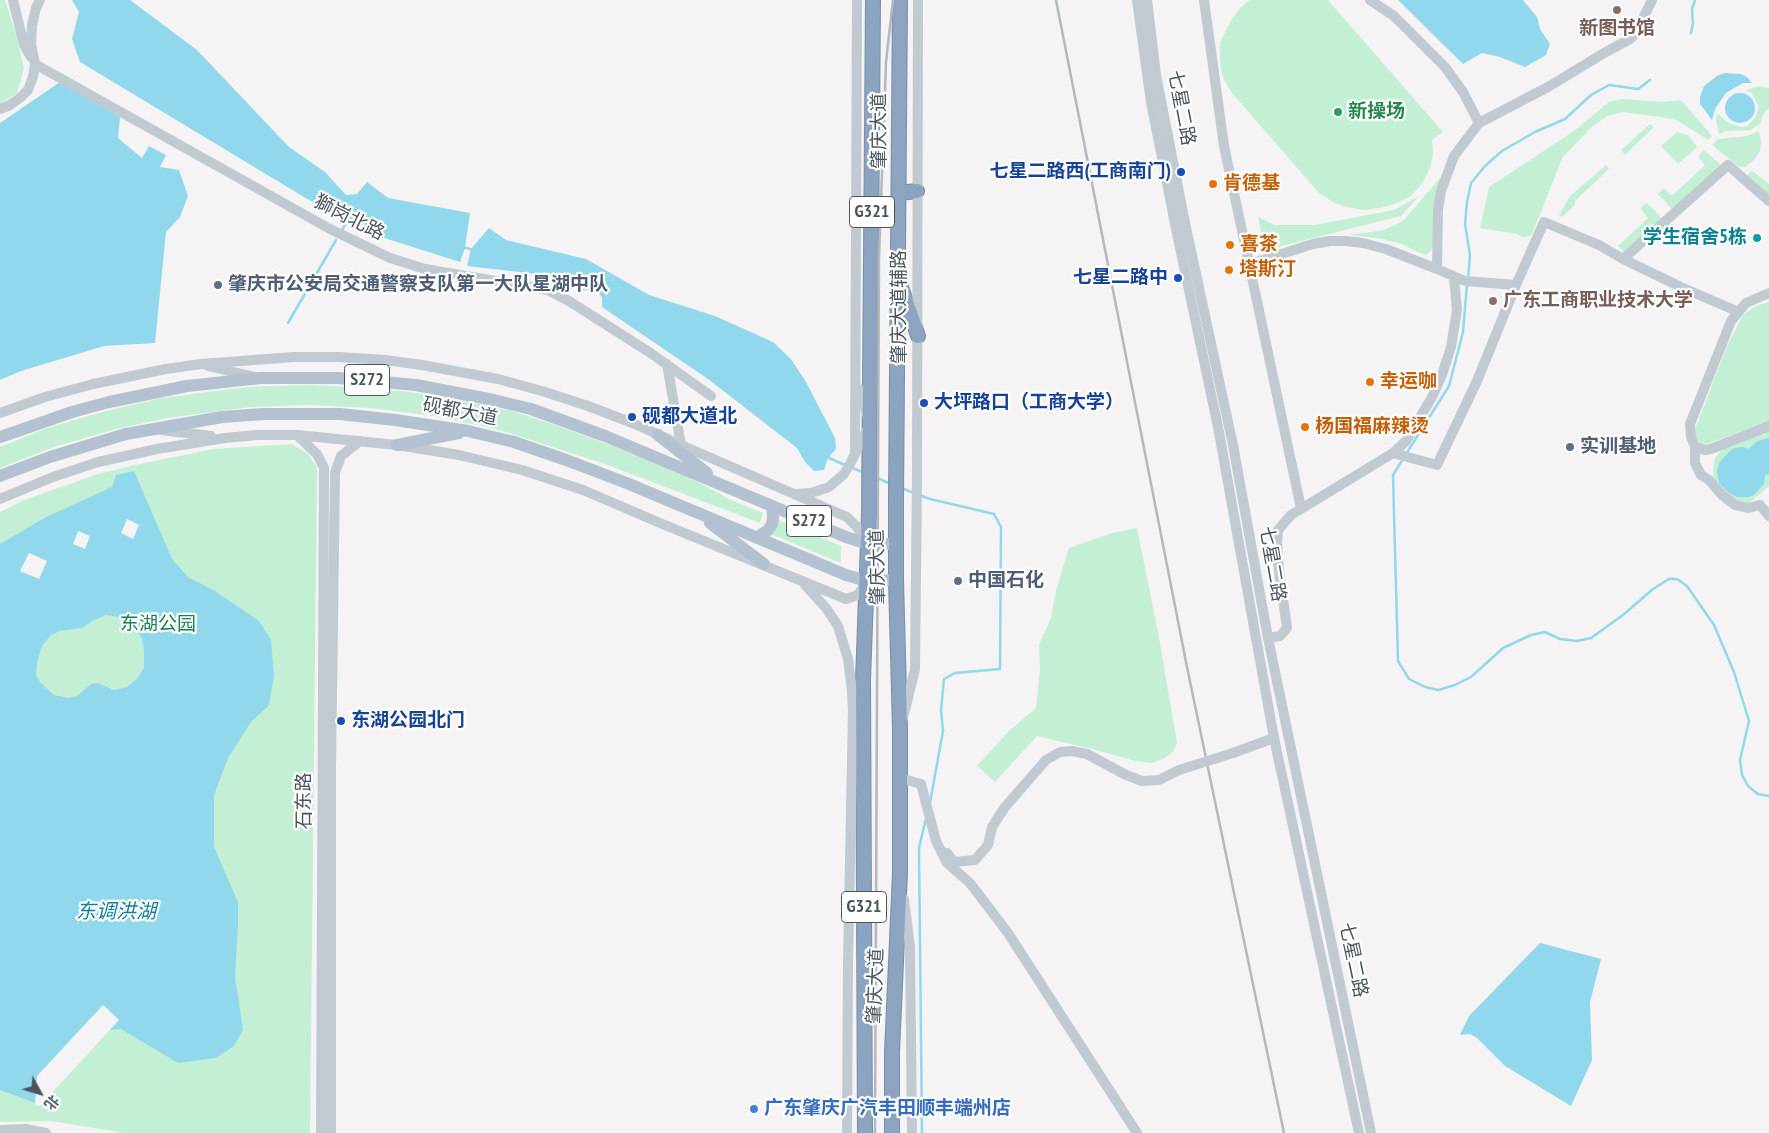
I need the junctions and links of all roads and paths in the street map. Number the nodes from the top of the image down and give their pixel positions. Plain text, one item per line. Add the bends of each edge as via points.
1 (13, 0) edge
2 (40, 0) edge
3 (857, 0) edge
4 (873, 0) edge
5 (900, 0) edge
6 (918, 0) edge
7 (1137, 0) edge
8 (1147, 0) edge
9 (1204, 0) edge
10 (1370, 0) edge
11 (1652, 0) edge
12 (35, 64) junction
13 (0, 109) edge
14 (1479, 123) junction
15 (917, 192) junction
16 (898, 193) junction
17 (1769, 201) edge
18 (1623, 259) junction
19 (1250, 264) junction
20 (1437, 269) junction
21 (898, 276) junction
22 (1454, 278) junction
23 (1516, 284) junction
24 (1769, 292) edge
25 (1739, 312) junction
26 (918, 336) junction
27 (201, 364) junction
28 (667, 364) junction
29 (261, 378) junction
30 (856, 381) junction
31 (711, 396) dead end
32 (0, 413) edge
33 (870, 424) junction
34 (1223, 426) junction
35 (1769, 426) edge
36 (150, 429) junction
37 (468, 431) junction
38 (297, 435) junction
39 (658, 435) junction
40 (0, 437) edge
41 (225, 438) junction
42 (360, 442) junction
43 (398, 445) junction
44 (681, 445) junction
45 (1695, 446) junction
46 (855, 453) junction
47 (1393, 453) junction
48 (0, 476) edge
49 (723, 485) junction
50 (792, 494) junction
51 (0, 499) edge
52 (772, 506) junction
53 (1301, 508) junction
54 (698, 514) junction
55 (1769, 516) edge
56 (758, 537) junction
57 (868, 544) junction
58 (896, 544) junction
59 (764, 564) junction
60 (800, 580) junction
61 (896, 580) junction
62 (867, 581) junction
63 (1268, 638) junction
64 (863, 680) junction
65 (853, 711) junction
66 (900, 729) junction
67 (1274, 738) junction
68 (863, 746) junction
69 (900, 778) junction
70 (936, 841) junction
71 (900, 873) junction
72 (0, 1130) edge
73 (46, 1133) edge
74 (321, 1133) edge
75 (331, 1133) edge
76 (847, 1133) edge
77 (865, 1133) edge
78 (892, 1133) edge
79 (912, 1133) edge
80 (1136, 1133) edge
81 (1359, 1133) edge
82 (1371, 1133) edge

1 - 12 street via 24,45
2 - 12 street via 32,25
3 - 30 street
4 - 33 highway, 肇庆大道 / G321
5 - 16 highway, 肇庆大道 / G321
6 - 15 street, 肇庆大道辅路
7 - 34 street, 七星二路 via 1151,102 1174,224
8 - 34 street, 七星二路 via 1156,75
9 - 19 street via 1224,146
10 - 14 street via 1394,16 1445,67
11 - 14 street via 1630,39
12 - 13 street via 28,90
12 - 28 street, 獅岗北路 via 330,229 390,258 426,269 548,290
14 - 20 street via 1454,156 1441,191
15 - 16 highway
15 - 26 street, 肇庆大道辅路
16 - 21 highway, 肇庆大道 / G321
17 - 18 street via 1728,165
18 - 23 street via 1544,222
18 - 25 street
19 - 20 street via 1313,244 1346,241 1386,249
19 - 53 street
20 - 22 street
21 - 26 highway
21 - 58 highway, 肇庆大道 / G321
22 - 23 street
22 - 47 street via 1457,310 1452,347 1432,397 1406,441
23 - 47 street via 1477,381 1436,465
24 - 25 street via 1746,303
25 - 45 street via 1731,321 1690,424
26 - 66 street, 肇庆大道辅路 via 914,669
27 - 29 street
27 - 32 street via 93,384
27 - 39 street via 294,357 422,365 542,391
28 - 31 street, 獅岗北路
28 - 44 street
29 - 40 main road, 砚都大道 / S272 via 187,386 110,402 64,414
29 - 49 main road, 砚都大道 / S272 via 378,381 494,400 531,409 605,436
30 - 33 street
30 - 46 street
33 - 46 street
33 - 57 highway, 肇庆大道 / G321
34 - 63 street, 七星二路
34 - 67 street, 七星二路
35 - 45 street via 1711,449
36 - 37 main road, 砚都大道 / S272 via 222,417 340,414
36 - 41 street
36 - 48 main road, 砚都大道 / S272 via 88,444
37 - 43 main road
37 - 54 main road, 砚都大道 / S272 via 514,442 569,461
38 - 41 street
38 - 42 street
38 - 74 street, 石东路 via 317,454 324,468
39 - 44 street
39 - 49 main road
41 - 51 street via 157,448 98,462
42 - 43 street
42 - 75 street, 石东路 via 341,456 335,473
43 - 59 street via 460,455 583,490
44 - 50 street
45 - 55 street via 1694,463 1722,495 1735,505 1748,508 1760,505
46 - 50 street via 844,474 829,487
47 - 53 street
49 - 52 main road, 砚都大道 / S272
50 - 57 street via 847,517
52 - 56 main road via 772,524
52 - 57 main road, 砚都大道 / S272
53 - 63 street via 1278,530 1279,571 1287,628 1280,636
54 - 56 main road, 砚都大道 / S272
54 - 59 main road
56 - 62 main road, 砚都大道 / S272
57 - 58 main road, 砚都大道 / S272
57 - 62 highway, 肇庆大道 / G321
58 - 61 highway, 肇庆大道 / G321
59 - 60 street
60 - 62 street via 846,599 858,595
60 - 65 street via 838,626 848,659
61 - 62 main road, 砚都大道 / S272
61 - 66 highway, 肇庆大道 / G321
62 - 64 highway, 肇庆大道 / G321
63 - 82 street, 七星二路
64 - 65 street
64 - 68 highway, 肇庆大道 / G321
65 - 68 street
65 - 76 street
66 - 69 highway, 肇庆大道 / G321
67 - 70 street, bridge via 1179,770 1159,780 1142,781 1087,754 1060,752 1046,760 1005,807 992,827 988,845 975,860 954,862
67 - 81 street, 七星二路
68 - 77 highway, 肇庆大道 / G321
69 - 70 street via 921,784
69 - 71 highway, 肇庆大道 / G321
70 - 80 street via 947,863 970,883 1024,957
71 - 78 highway, 肇庆大道 / G321
71 - 79 street via 910,947
72 - 73 street

